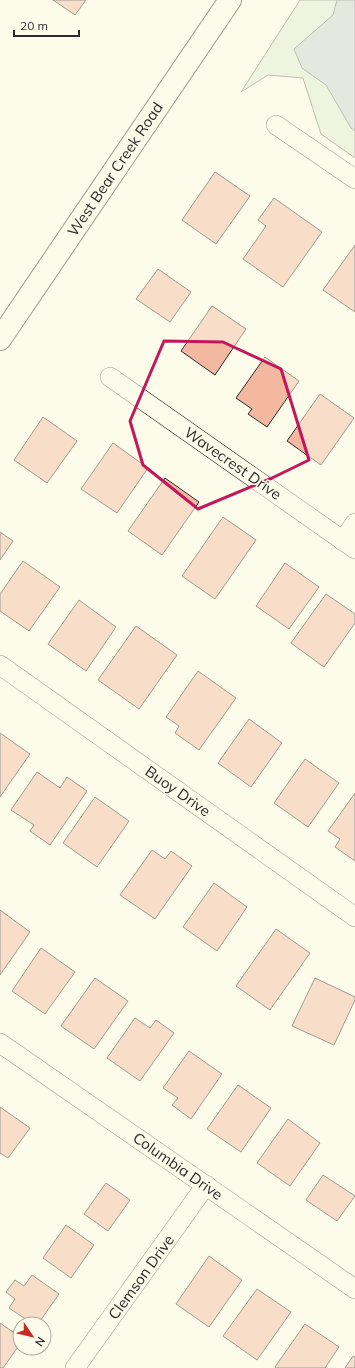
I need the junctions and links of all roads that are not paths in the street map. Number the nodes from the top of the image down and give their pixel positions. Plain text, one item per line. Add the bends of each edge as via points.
1 (230, 0) edge
2 (276, 124) dead end
3 (355, 179) edge
4 (0, 339) edge
5 (110, 377) dead end
6 (355, 523) edge
7 (349, 545) edge
8 (0, 665) edge
9 (355, 917) edge
10 (0, 1043) edge
11 (206, 1185) junction
12 (355, 1289) edge
13 (75, 1368) edge

1 - 4 main road, West Bear Creek Road
2 - 3 street
5 - 7 street, Wavecrest Drive
6 - 7 street
8 - 9 street, Buoy Drive
10 - 11 street, Columbia Drive
11 - 12 street, Columbia Drive
11 - 13 street, Clemson Drive

